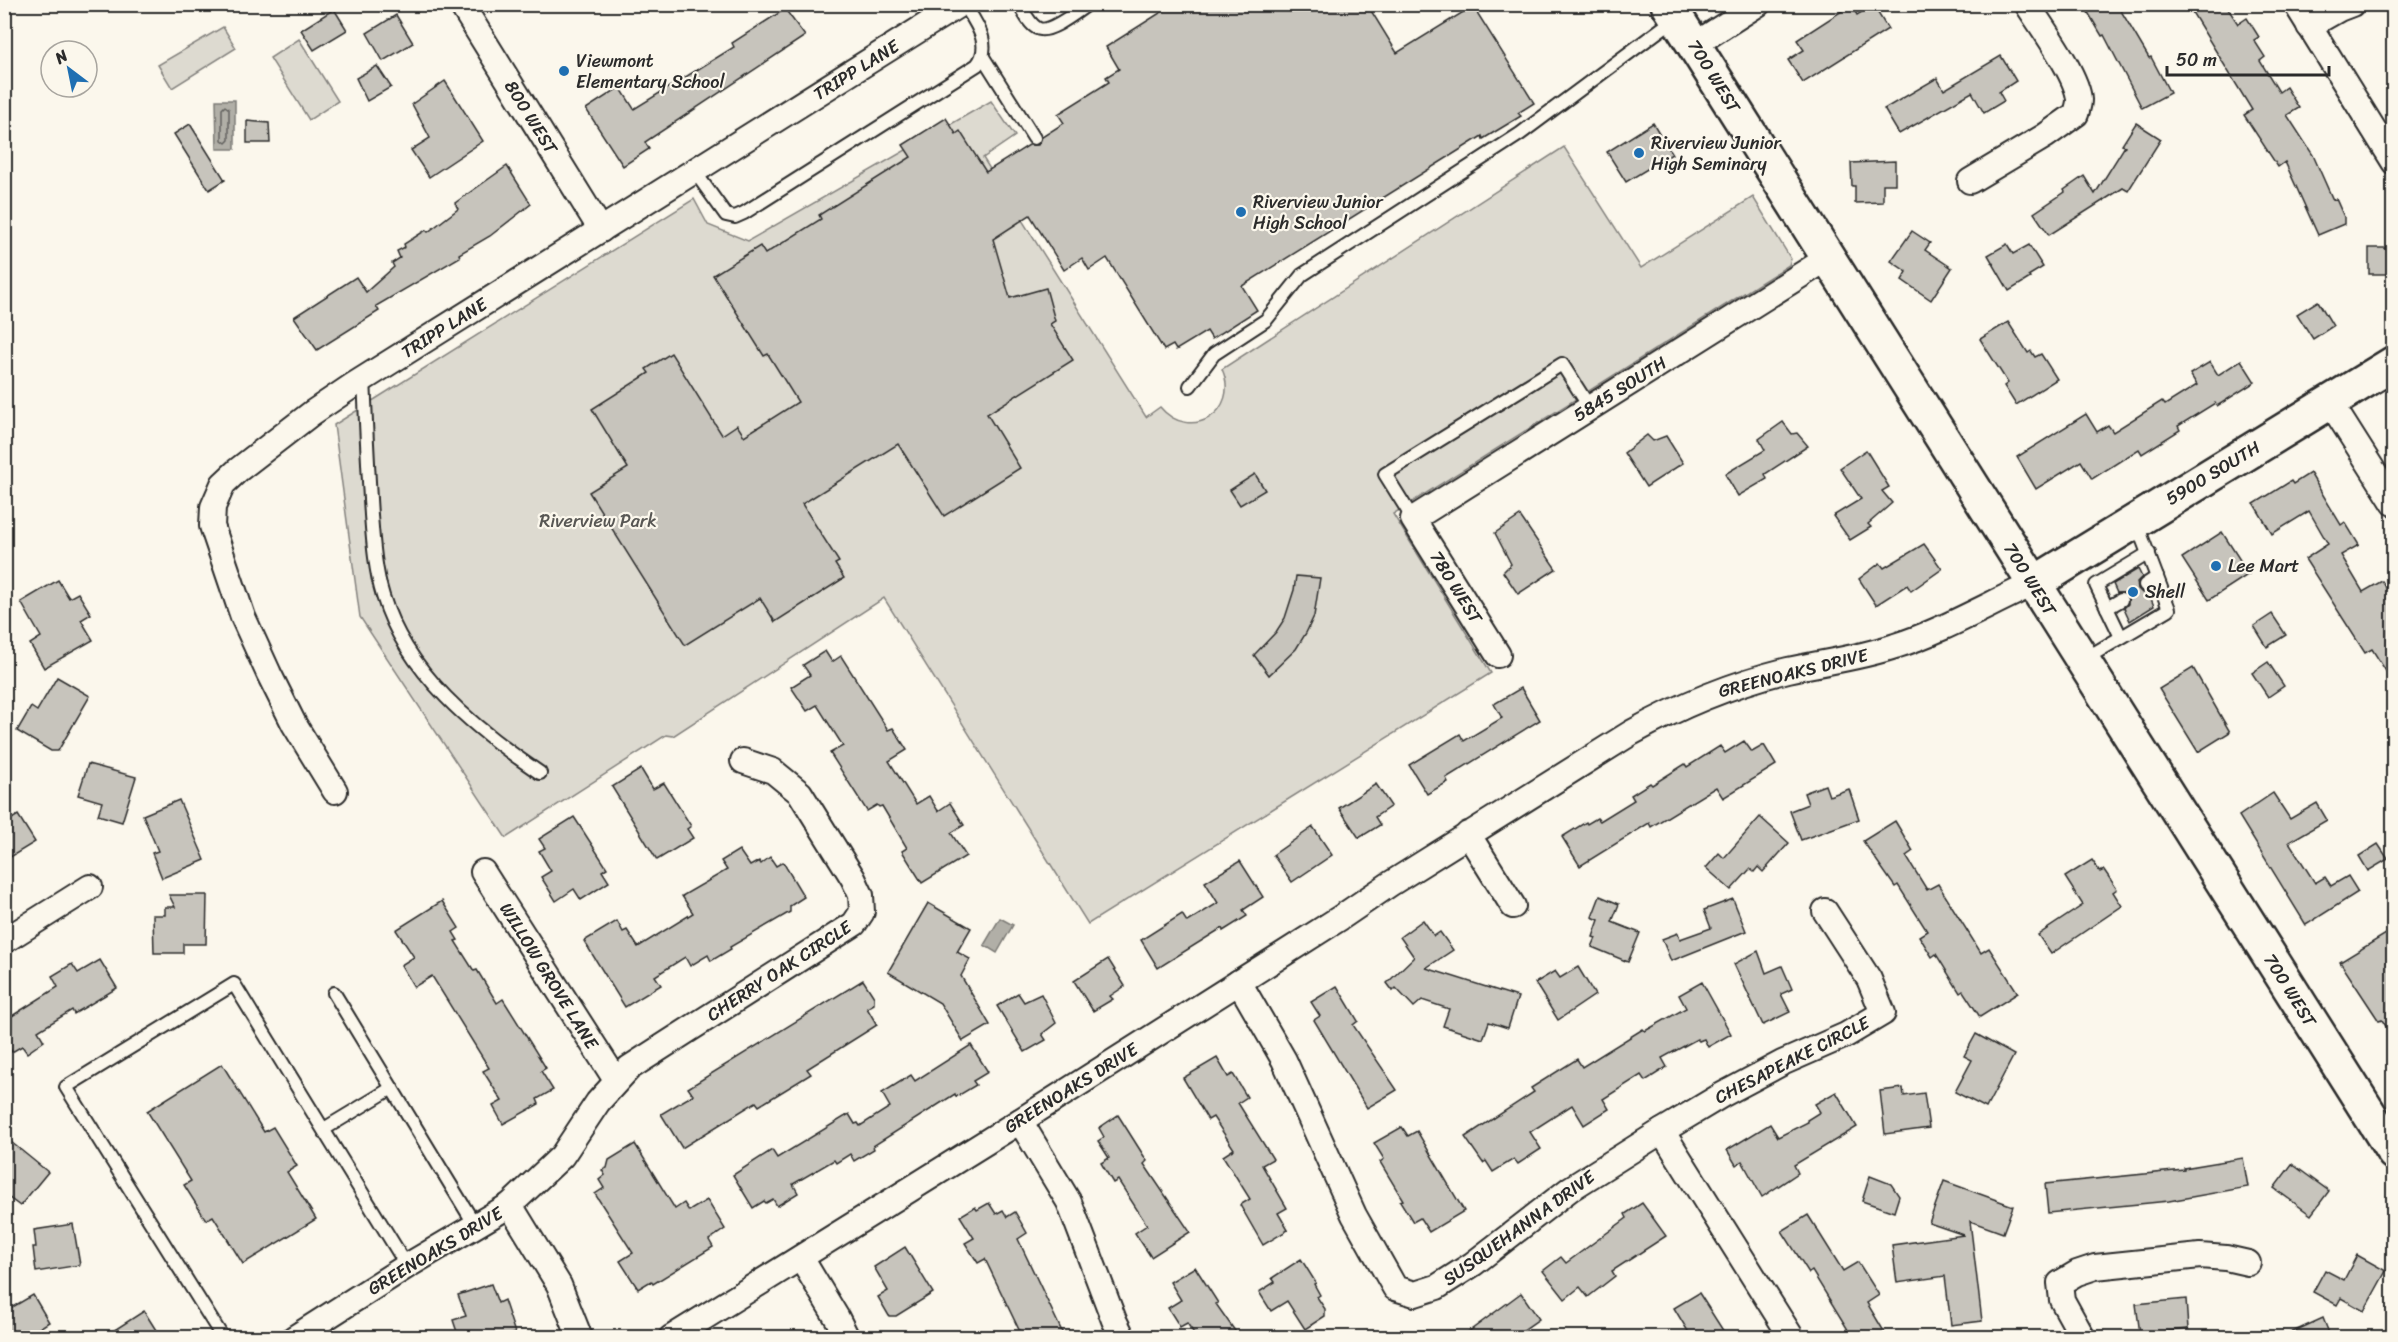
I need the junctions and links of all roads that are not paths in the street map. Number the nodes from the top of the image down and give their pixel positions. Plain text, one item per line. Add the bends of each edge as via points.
1 (461, 4) edge
2 (960, 4) edge
3 (964, 4) edge
4 (1019, 4) edge
5 (1088, 4) edge
6 (1758, 4) edge
7 (2027, 4) edge
8 (2296, 4) edge
9 (2352, 4) edge
10 (1672, 11) edge
11 (2309, 26) junction
12 (1694, 45) junction
13 (983, 57) junction
14 (1034, 138) dead end
15 (2394, 162) edge
16 (695, 172) junction
17 (1970, 181) dead end
18 (601, 230) junction
19 (1828, 258) junction
20 (2394, 363) edge
21 (364, 378) junction
22 (1190, 386) dead end
23 (2330, 402) junction
24 (1590, 408) junction
25 (2394, 503) edge
26 (1413, 519) junction
27 (2136, 520) junction
28 (2149, 553) junction
29 (2157, 577) junction
30 (2033, 584) junction
31 (2145, 585) dead end
32 (2121, 600) dead end
33 (2107, 608) junction
34 (2121, 637) junction
35 (1498, 655) dead end
36 (2082, 660) junction
37 (743, 760) dead end
38 (540, 773) dead end
39 (335, 791) dead end
40 (1468, 834) junction
41 (483, 872) dead end
42 (90, 887) dead end
43 (1514, 906) dead end
44 (1825, 911) dead end
45 (4, 941) edge
46 (1239, 982) junction
47 (334, 993) dead end
48 (616, 1080) junction
49 (392, 1088) junction
50 (1020, 1121) junction
51 (324, 1129) junction
52 (1662, 1131) junction
53 (2394, 1153) edge
54 (510, 1205) junction
55 (475, 1225) junction
56 (801, 1258) junction
57 (2248, 1263) dead end
58 (407, 1266) junction
59 (223, 1338) edge
60 (294, 1338) edge
61 (580, 1338) edge
62 (671, 1338) edge
63 (847, 1338) edge
64 (1123, 1338) edge
65 (1792, 1338) edge
66 (2083, 1338) edge

1 - 18 street, 800 WEST
2 - 16 street, TRIPP LANE
3 - 13 lane via 986,44
4 - 5 lane via 1031,23 1042,30
6 - 12 street
7 - 17 street via 2077,90 2076,114
8 - 11 street
9 - 11 street
10 - 12 main road, 700 WEST
10 - 22 lane via 1520,134 1302,275 1266,320 1214,354
11 - 15 street
12 - 19 main road, 700 WEST
13 - 14 lane
13 - 16 lane via 977,65 735,218 726,215
16 - 18 street, TRIPP LANE
18 - 21 street, TRIPP LANE
19 - 24 street, 5845 SOUTH
19 - 30 main road, 700 WEST
20 - 23 main road, 5900 SOUTH
21 - 38 lane via 374,546 382,595 396,631 425,674 462,712
21 - 39 street, TRIPP LANE via 312,412 238,470 223,484 213,507 212,526 243,617 294,724
23 - 25 street
23 - 27 main road, 5900 SOUTH
24 - 26 street, 5845 SOUTH
24 - 26 lane via 1562,364 1384,474
26 - 35 street, 780 WEST
27 - 28 lane
27 - 30 main road, 5900 SOUTH
28 - 29 lane
28 - 33 lane via 2096,585
29 - 31 lane
29 - 34 lane via 2169,609
30 - 36 main road, 700 WEST
30 - 40 street, GREENOAKS DRIVE via 1935,632 1894,647 1788,670 1672,710
32 - 33 lane
33 - 34 lane
34 - 36 lane
36 - 53 main road, 700 WEST
37 - 48 street, CHERRY OAK CIRCLE via 773,771 800,793 853,878 861,895 862,912 843,933 643,1058
40 - 43 street
40 - 46 street, GREENOAKS DRIVE
41 - 48 street, WILLOW GROVE LANE
42 - 45 street
44 - 52 street, CHESAPEAKE CIRCLE via 1869,979 1883,1013 1846,1035 1782,1062
46 - 50 street, GREENOAKS DRIVE
46 - 52 street, SUSQUEHANNA DRIVE via 1284,1060 1354,1215 1395,1288 1415,1293 1437,1287 1570,1189
47 - 49 lane
48 - 54 street via 561,1156
49 - 51 lane
49 - 55 lane
50 - 56 street, GREENOAKS DRIVE
50 - 64 street via 1069,1202
51 - 58 lane
51 - 59 lane via 234,984 66,1087
52 - 65 street
54 - 55 street, GREENOAKS DRIVE
54 - 61 street, GREENOAKS DRIVE via 558,1285
55 - 58 street, GREENOAKS DRIVE
56 - 62 street, GREENOAKS DRIVE
56 - 63 street
57 - 66 street via 2200,1256 2095,1267 2077,1273 2060,1283 2062,1300
58 - 60 street, GREENOAKS DRIVE

